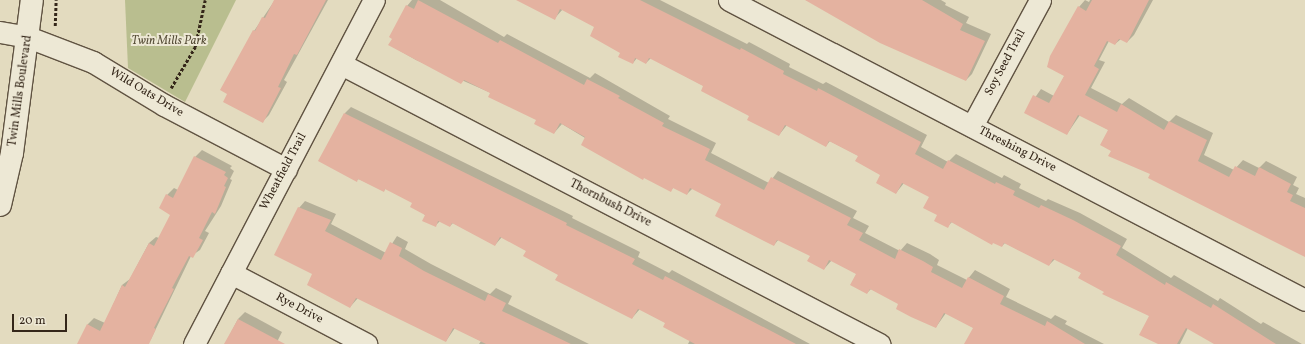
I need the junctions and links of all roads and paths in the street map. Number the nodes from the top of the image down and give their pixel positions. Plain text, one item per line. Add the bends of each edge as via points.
1 (32, 0) edge
2 (56, 0) edge
3 (205, 0) edge
4 (374, 0) edge
5 (729, 0) edge
6 (1040, 0) edge
7 (60, 28) dead end
8 (0, 32) edge
9 (28, 37) junction
10 (341, 64) junction
11 (166, 86) dead end
12 (972, 126) junction
13 (286, 169) junction
14 (0, 205) edge
15 (232, 273) junction
16 (1305, 300) edge
17 (194, 344) edge
18 (366, 344) edge
19 (879, 344) edge

1 - 9 street, Twin Mills Boulevard
2 - 7 path via 54,25
3 - 11 path via 195,47 171,89
4 - 10 street, Wheatfield Trail
5 - 12 street, Threshing Drive
6 - 12 street, Soy Seed Trail
8 - 9 street, Wild Oats Drive
9 - 13 street, Wild Oats Drive via 93,62 164,105
9 - 14 street, Twin Mills Boulevard via 12,153
10 - 13 street, Wheatfield Trail
10 - 19 street, Thornbush Drive
12 - 16 street, Threshing Drive
13 - 15 street, Wheatfield Trail
15 - 17 street, Wheatfield Trail
15 - 18 street, Rye Drive

